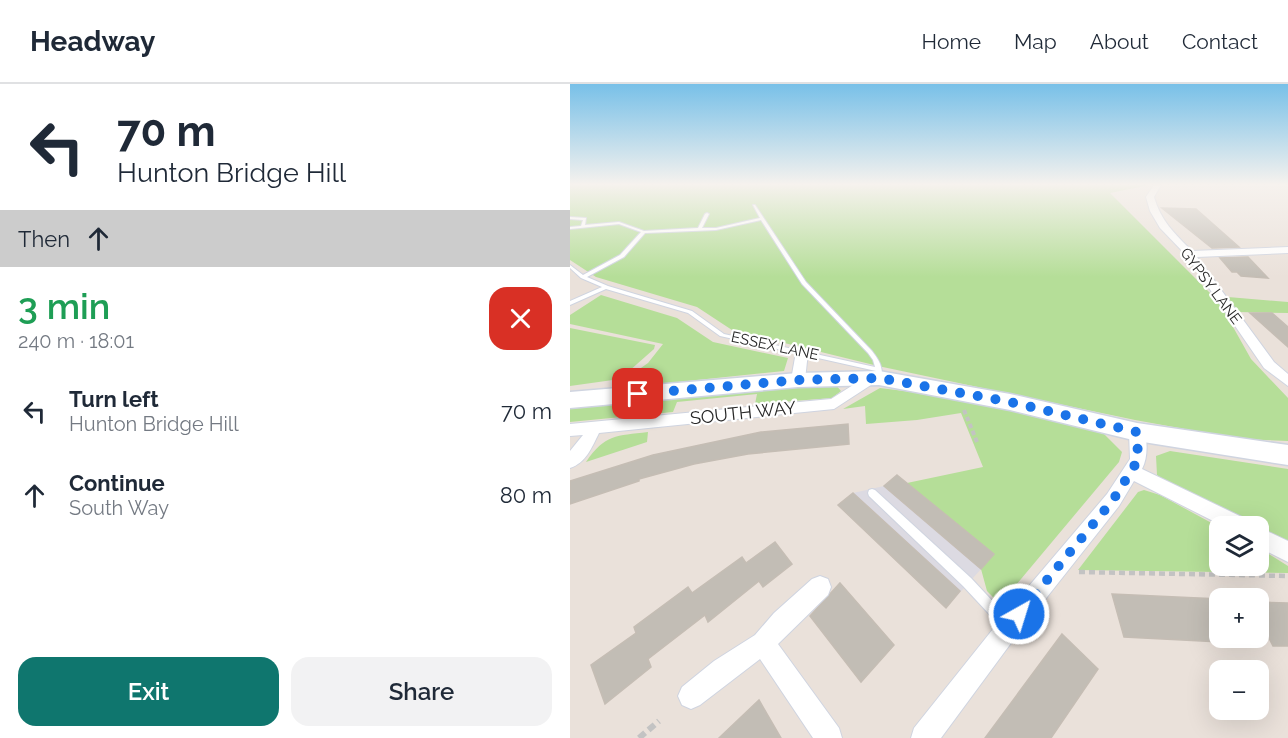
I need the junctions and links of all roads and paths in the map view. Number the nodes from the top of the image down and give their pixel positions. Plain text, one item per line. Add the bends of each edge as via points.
1 (706, 216) edge
2 (759, 216) edge
3 (1156, 216) edge
4 (570, 218) edge
5 (761, 219) junction
6 (584, 226) junction
7 (570, 228) edge
8 (700, 229) junction
9 (644, 232) junction
10 (1288, 250) edge
11 (1190, 254) junction
12 (570, 266) edge
13 (583, 277) junction
14 (606, 287) junction
15 (570, 303) edge
16 (802, 352) junction
17 (881, 376) junction
18 (798, 380) junction
19 (1288, 381) edge
20 (570, 400) edge
21 (962, 403) dead end
22 (594, 428) junction
23 (570, 430) edge
24 (1137, 432) junction
25 (977, 441) dead end
26 (1288, 455) edge
27 (570, 461) edge
28 (1132, 472) junction
29 (872, 493) dead end
30 (1221, 516) edge
31 (1269, 542) edge
32 (1288, 552) edge
33 (1069, 572) dead end
34 (1288, 576) edge
35 (820, 587) dead end
36 (1009, 627) junction
37 (762, 643) junction
38 (691, 696) dead end
39 (659, 721) dead end
40 (639, 738) edge
41 (829, 738) edge
42 (924, 738) edge

1 - 8 lane
2 - 5 lane
3 - 11 street, GYPSY LANE
4 - 6 lane via 585,219
5 - 8 lane
5 - 17 lane via 804,283 870,352
6 - 7 lane
6 - 9 lane via 619,223
8 - 9 lane
9 - 13 lane via 622,256
10 - 11 street
11 - 19 street, GYPSY LANE via 1269,365
12 - 13 lane, ESSEX LANE
13 - 14 lane, ESSEX LANE
14 - 15 lane
14 - 16 lane, ESSEX LANE via 690,312 722,335
16 - 17 lane, ESSEX LANE
16 - 18 street
17 - 18 street, SOUTH WAY
17 - 22 street, SOUTH WAY via 834,404
17 - 24 street
18 - 20 street, SOUTH WAY
21 - 25 path
22 - 23 street, SOUTH WAY
22 - 27 street
24 - 26 street
24 - 28 street via 1138,460
28 - 30 street
28 - 36 street
29 - 36 lane
31 - 32 street
33 - 34 path
35 - 37 street
36 - 42 street
37 - 38 street
37 - 41 street
39 - 40 path

